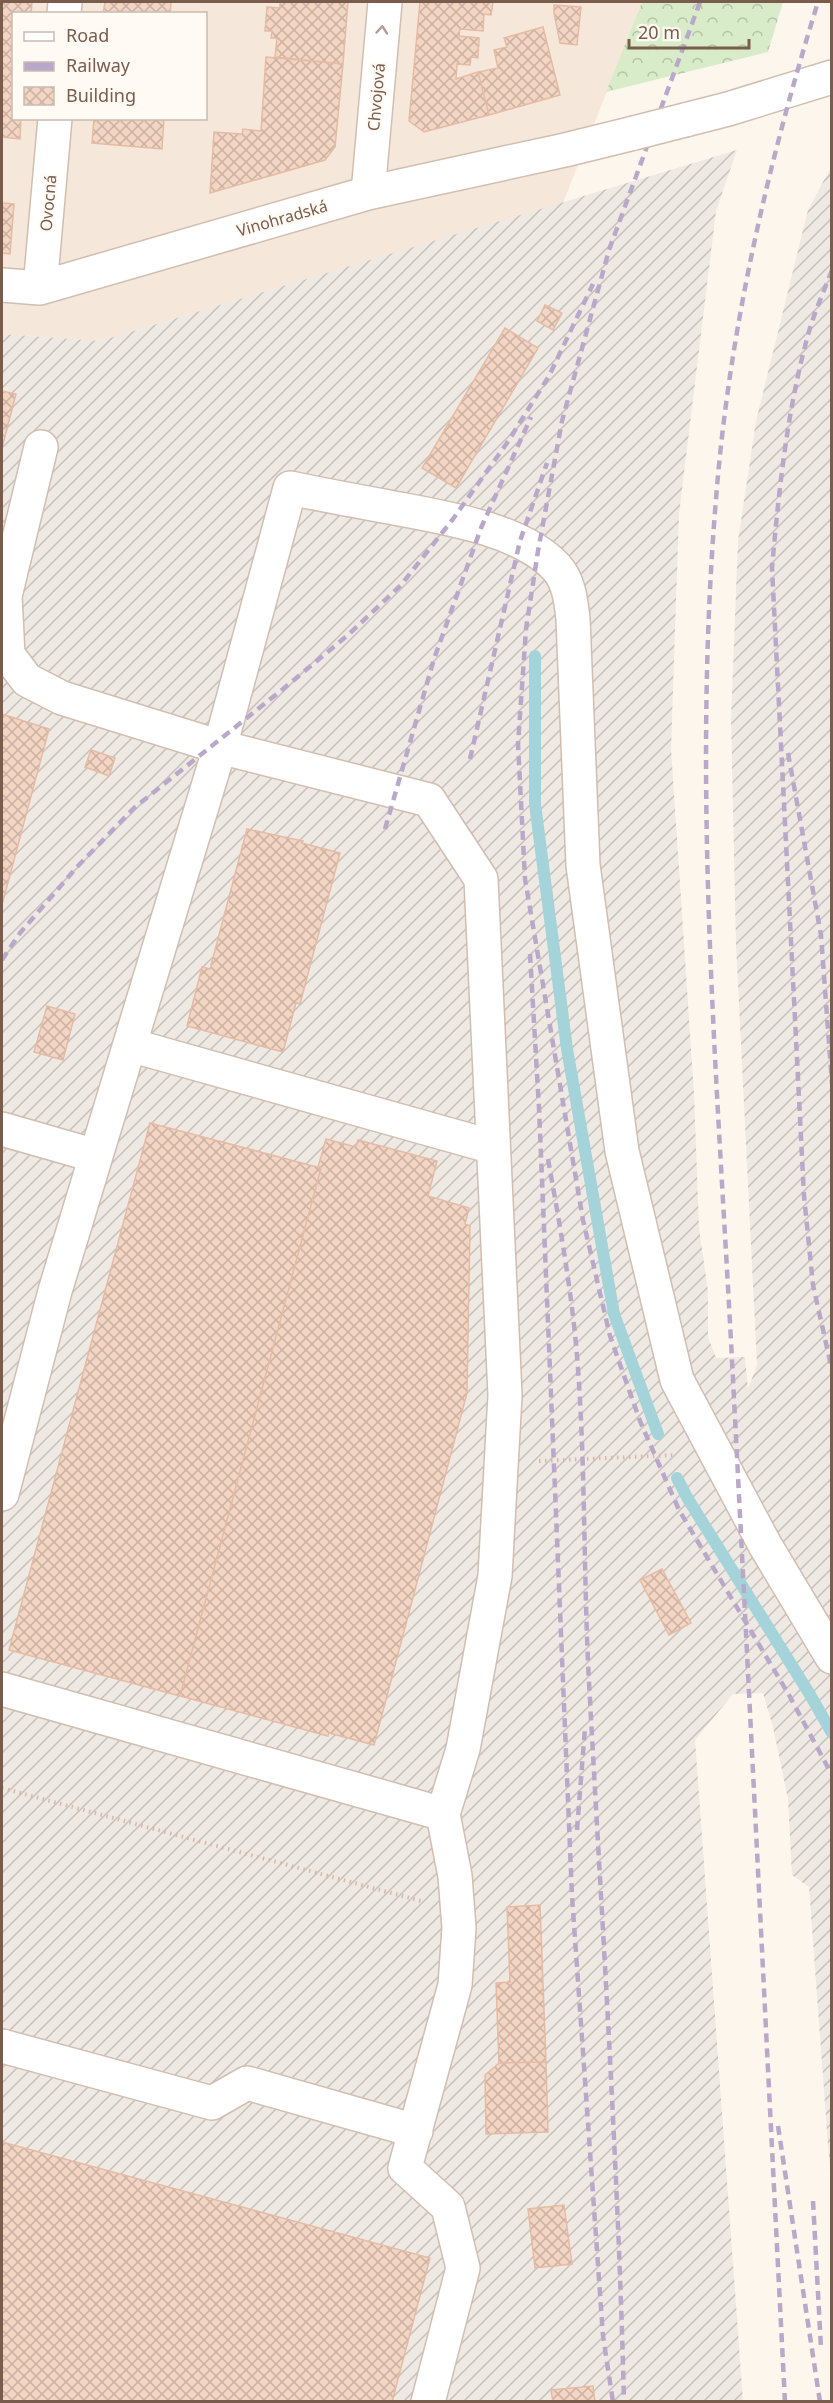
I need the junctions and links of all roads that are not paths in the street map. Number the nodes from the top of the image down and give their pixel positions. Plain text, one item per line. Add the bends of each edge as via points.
1 (385, 2) edge
2 (831, 77) edge
3 (55, 120) edge
4 (368, 192) junction
5 (2, 285) edge
6 (40, 288) junction
7 (41, 447) dead end
8 (220, 747) junction
9 (130, 1045) junction
10 (2, 1129) edge
11 (493, 1147) junction
12 (96, 1156) junction
13 (2, 1494) edge
14 (831, 1657) edge
15 (2, 1689) edge
16 (443, 1814) junction
17 (2, 2046) edge
18 (416, 2131) junction
19 (428, 2402) edge

4 -> 1 street, Chvojová
2 - 4 street, Vinohradská, bridge via 634,133
3 - 6 street, Ovocná
4 - 6 street, Vinohradská
5 - 6 street, Vinohradská
7 - 8 street via 5,596 8,655 27,680 62,698
8 - 9 street
8 - 11 street via 429,800 481,879
8 - 14 street via 290,488 453,519 520,541 558,568 569,592 573,619 583,866 622,1151 677,1380 765,1545
9 - 11 street
9 - 12 street
10 - 12 street
11 - 16 street via 505,1395 495,1576 463,1749
12 - 13 street via 55,1291
15 - 16 street
16 - 18 street via 455,1876 459,1928 456,1972
17 - 18 street via 212,2103 247,2083
18 - 19 street via 405,2168 448,2207 463,2268

